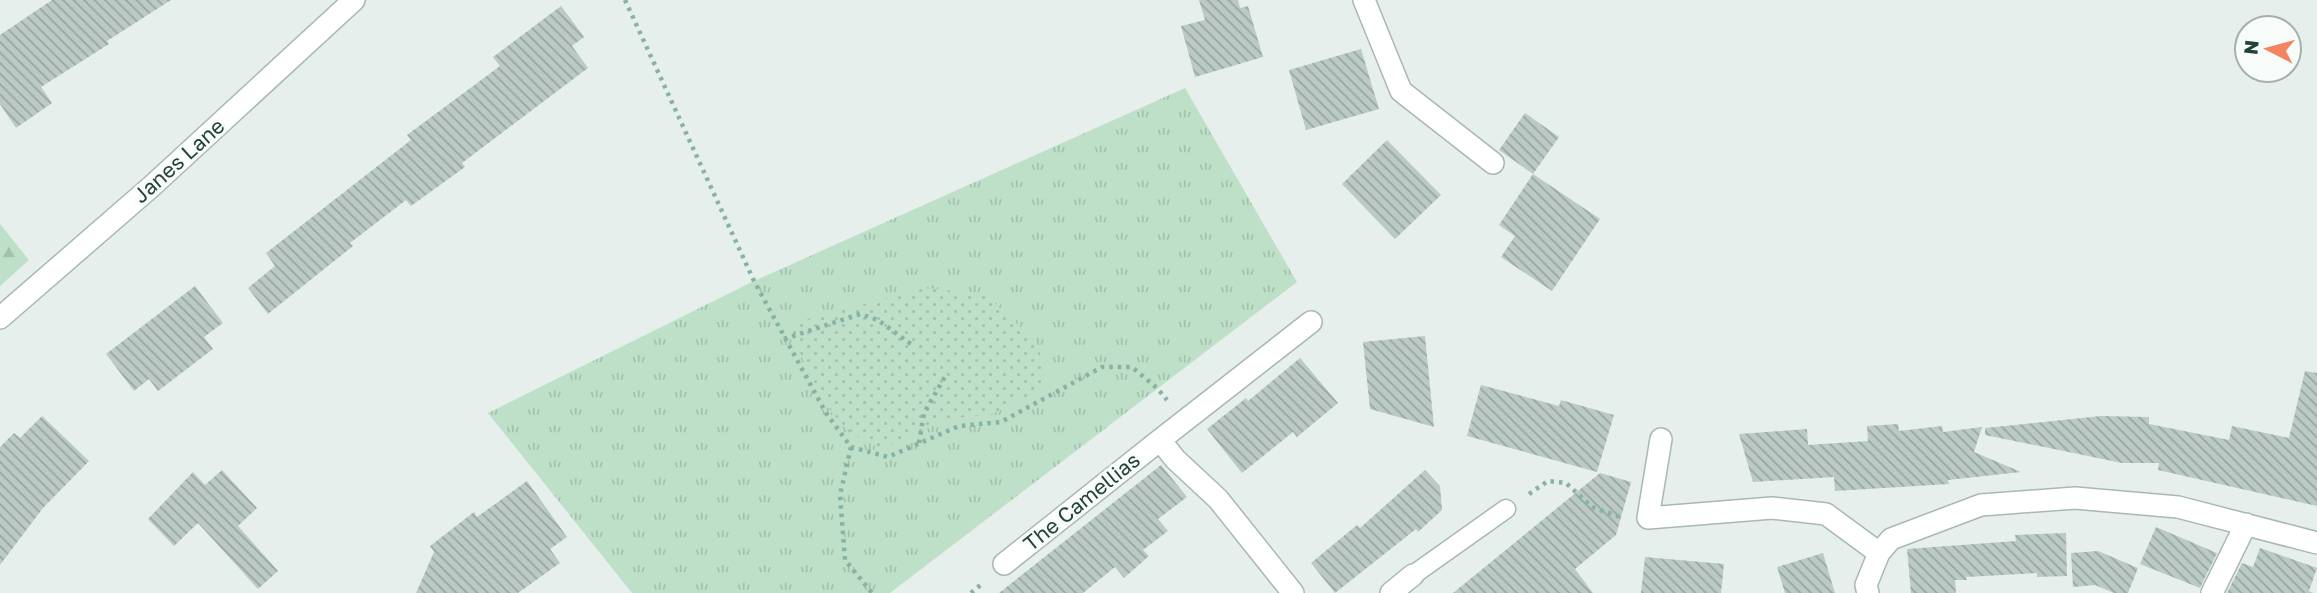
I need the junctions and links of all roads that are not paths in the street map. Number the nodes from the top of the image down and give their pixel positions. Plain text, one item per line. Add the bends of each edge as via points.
1 (354, 0) edge
2 (1364, 0) edge
3 (1493, 163) dead end
4 (0, 318) edge
5 (1311, 322) dead end
6 (1661, 439) dead end
7 (1160, 440) junction
8 (1506, 509) road end
9 (2246, 524) junction
10 (2317, 543) edge
11 (1879, 553) junction
12 (1004, 564) dead end
13 (1413, 575) joint
14 (1293, 593) edge
15 (1391, 593) edge
16 (1868, 593) edge
17 (2212, 593) edge

1 - 4 street, Janes Lane
2 - 3 street via 1401,91
5 - 7 street, The Camellias
6 - 11 street via 1648,518 1772,508 1826,514
7 - 12 street, The Camellias
7 - 14 street, The Camellias via 1218,499
8 - 13 lane
9 - 10 street
9 - 11 street via 2178,507 2075,498 1982,505 1891,539
9 - 17 street
11 - 16 street via 1866,585
13 - 15 street

